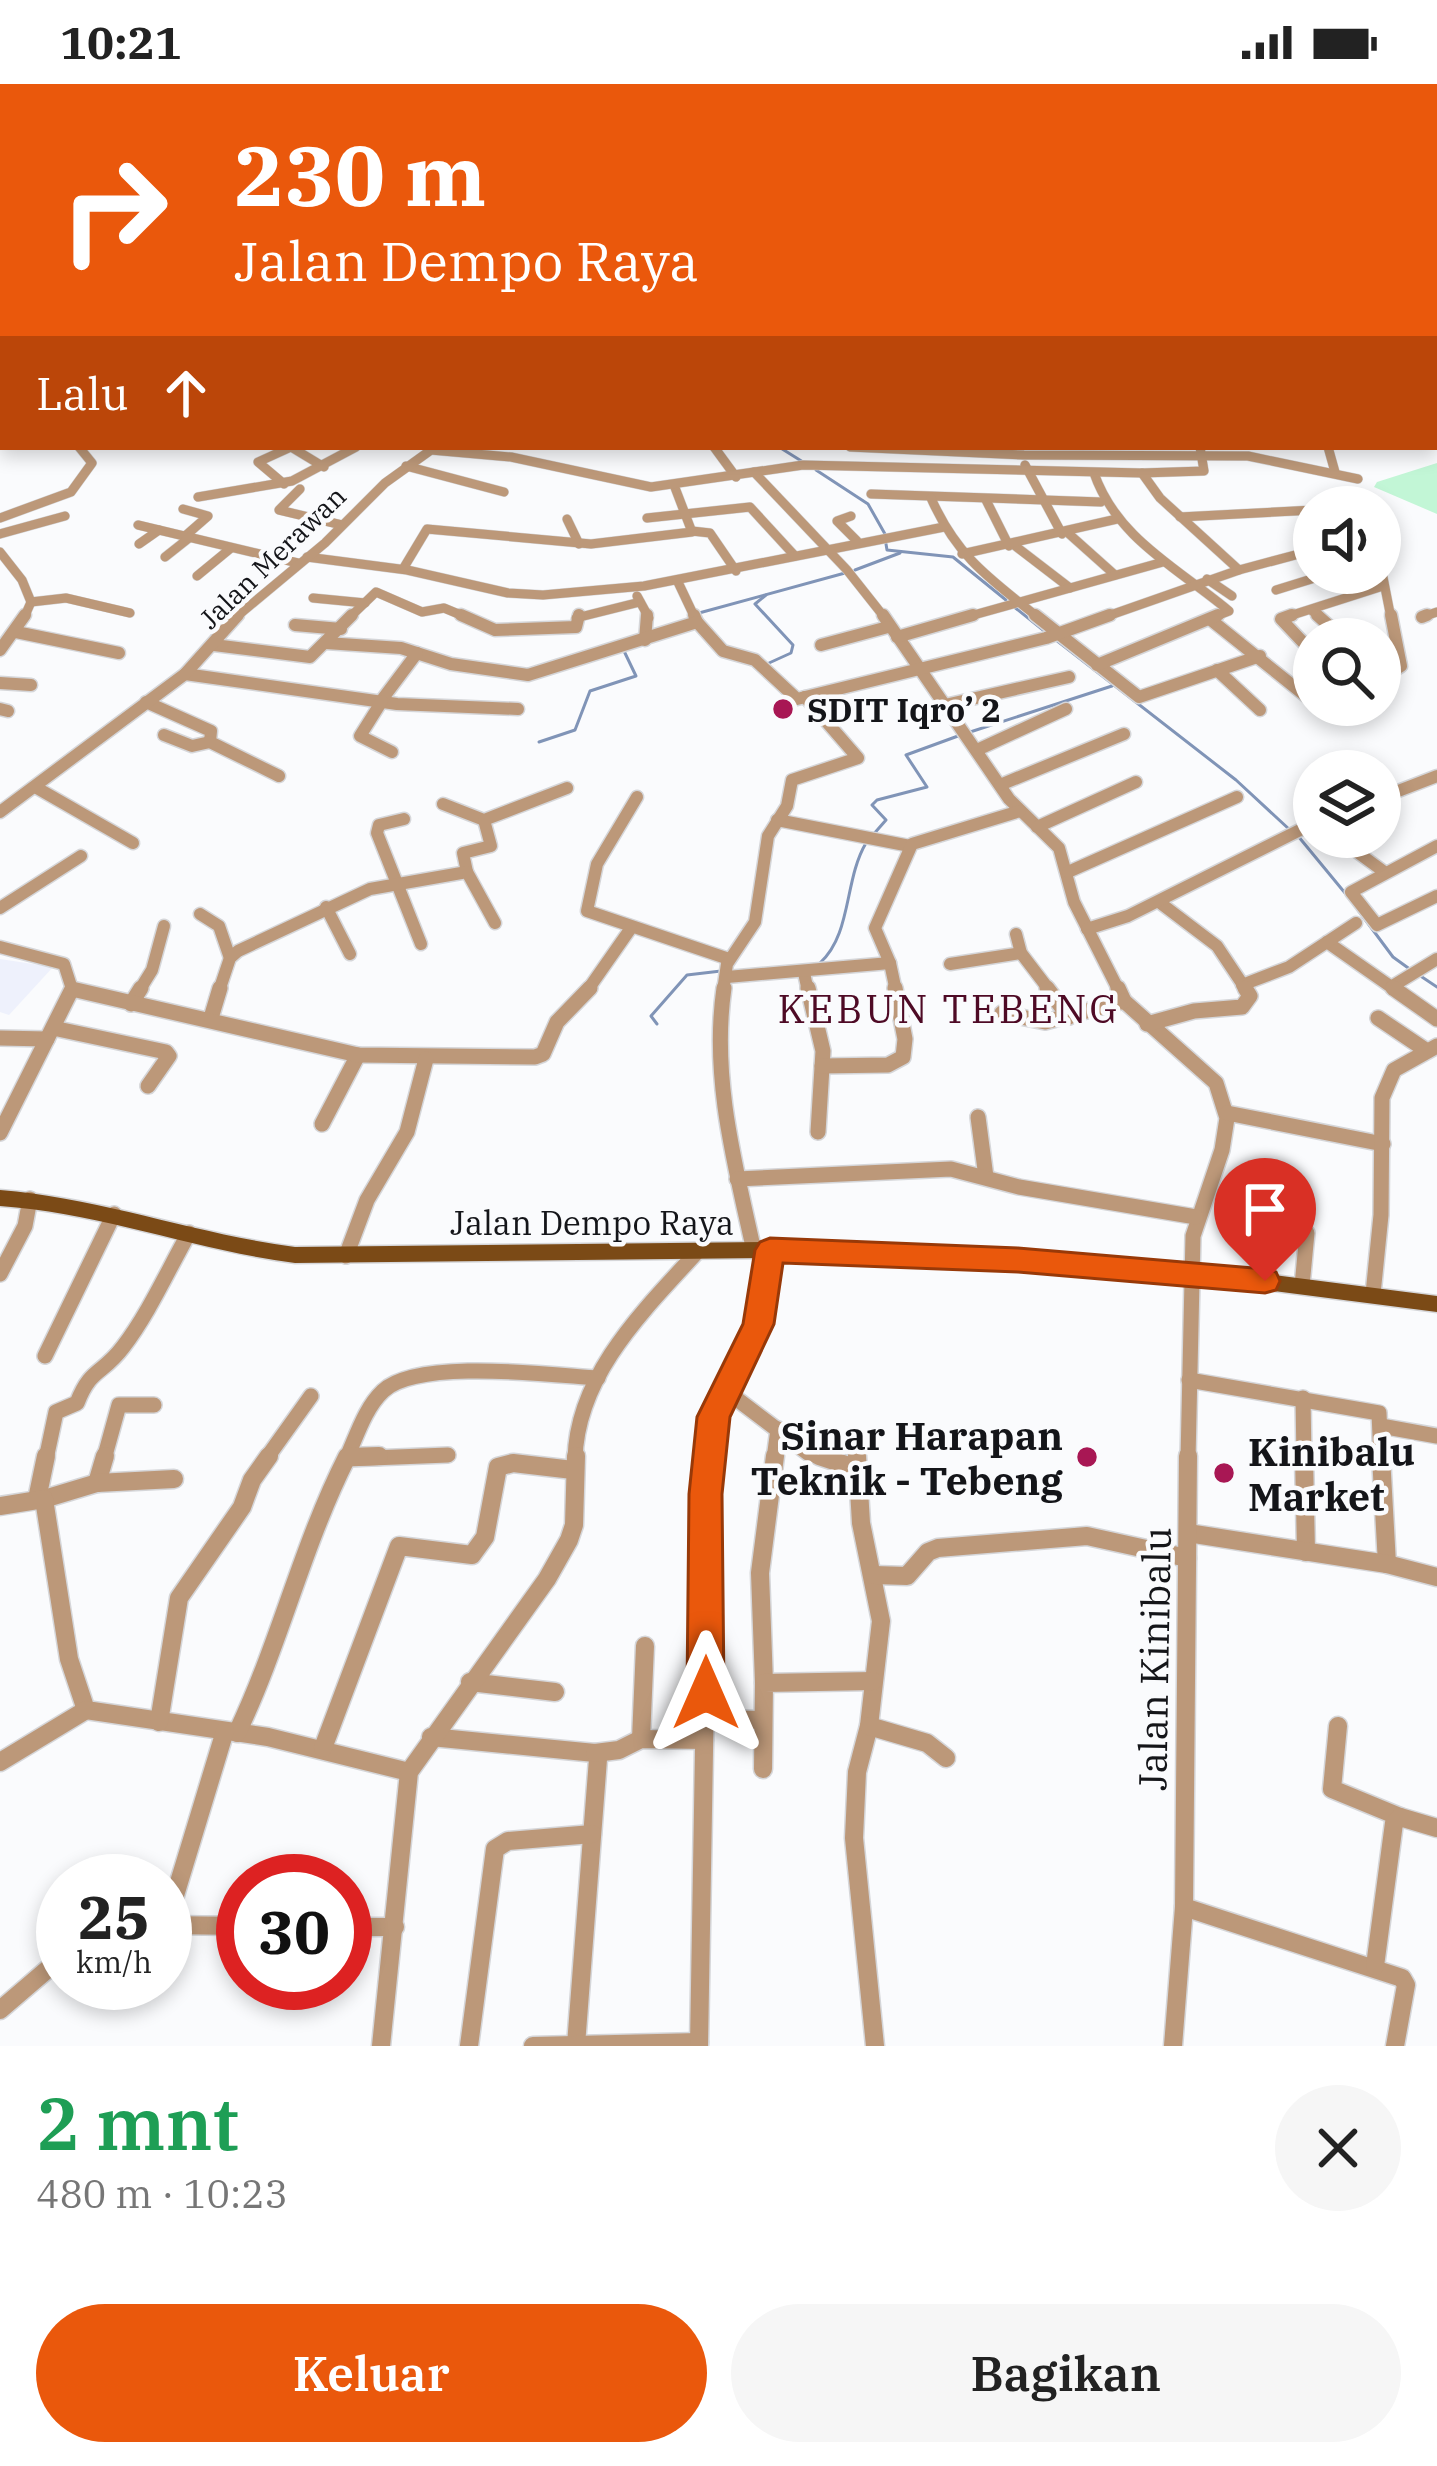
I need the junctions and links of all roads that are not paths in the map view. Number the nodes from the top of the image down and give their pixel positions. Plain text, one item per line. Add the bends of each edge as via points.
1 (81, 450) edge
2 (284, 450) edge
3 (296, 450) edge
4 (346, 450) edge
5 (430, 450) edge
6 (449, 450) edge
7 (716, 450) edge
8 (885, 450) edge
9 (959, 450) edge
10 (1044, 450) edge
11 (1086, 450) edge
12 (1329, 450) edge
13 (1143, 451) edge
14 (1200, 451) edge
15 (1255, 452) edge
16 (1024, 454) junction
17 (406, 466) junction
18 (323, 467) junction
19 (887, 467) junction
20 (754, 472) junction
21 (1026, 472) junction
22 (1094, 472) junction
23 (1335, 472) junction
24 (1142, 473) junction
25 (736, 477) junction
26 (1358, 479) dead end
27 (284, 484) junction
28 (674, 485) junction
29 (300, 489) dead end
30 (504, 492) dead end
31 (871, 494) dead end
32 (198, 497) dead end
33 (931, 498) junction
34 (986, 500) junction
35 (1041, 501) junction
36 (1101, 502) junction
37 (183, 509) dead end
38 (1293, 511) edge
39 (685, 514) junction
40 (65, 515) dead end
41 (851, 516) dead end
42 (1180, 517) junction
43 (0, 518) edge
44 (647, 518) dead end
45 (567, 519) dead end
46 (1118, 519) junction
47 (138, 525) dead end
48 (342, 525) junction
49 (944, 527) junction
50 (159, 530) junction
51 (692, 531) junction
52 (0, 534) edge
53 (1065, 534) junction
54 (187, 537) junction
55 (857, 541) junction
56 (139, 544) dead end
57 (579, 544) junction
58 (1011, 545) junction
59 (231, 548) junction
60 (829, 549) junction
61 (0, 552) edge
62 (1293, 552) edge
63 (962, 554) junction
64 (795, 556) junction
65 (165, 557) dead end
66 (302, 560) junction
67 (1163, 562) junction
68 (403, 569) junction
69 (1239, 570) junction
70 (736, 571) junction
71 (1115, 575) junction
72 (197, 576) dead end
73 (1208, 579) junction
74 (677, 580) junction
75 (1192, 585) junction
76 (1293, 585) edge
77 (631, 586) junction
78 (1070, 588) junction
79 (1276, 590) dead end
80 (1359, 594) edge
81 (1232, 596) dead end
82 (314, 598) dead end
83 (31, 602) junction
84 (640, 602) junction
85 (364, 603) junction
86 (1016, 604) junction
87 (1311, 610) junction
88 (1437, 612) edge
89 (130, 613) dead end
90 (1422, 617) dead end
91 (1320, 618) edge
92 (1211, 620) junction
93 (295, 625) dead end
94 (700, 626) junction
95 (341, 629) junction
96 (16, 632) junction
97 (892, 633) junction
98 (1293, 634) edge
99 (1052, 635) junction
100 (645, 640) junction
101 (326, 643) junction
102 (214, 645) junction
103 (821, 645) dead end
104 (0, 650) edge
105 (119, 653) dead end
106 (417, 653) junction
107 (1260, 656) junction
108 (1097, 665) junction
109 (922, 669) junction
110 (1217, 670) junction
111 (185, 674) junction
112 (1069, 677) dead end
113 (0, 683) edge
114 (31, 685) dead end
115 (1293, 685) edge
116 (805, 697) junction
117 (381, 701) junction
118 (146, 702) junction
119 (944, 705) junction
120 (518, 709) dead end
121 (1066, 709) dead end
122 (1260, 710) dead end
123 (1124, 734) dead end
124 (164, 735) dead end
125 (210, 742) junction
126 (977, 750) junction
127 (392, 752) dead end
128 (279, 776) dead end
129 (1437, 776) edge
130 (1136, 782) dead end
131 (1000, 785) junction
132 (37, 788) junction
133 (566, 788) dead end
134 (1401, 790) edge
135 (637, 796) dead end
136 (1237, 797) dead end
137 (443, 804) dead end
138 (1020, 811) junction
139 (0, 812) edge
140 (404, 819) dead end
141 (484, 820) junction
142 (777, 820) junction
143 (1037, 827) junction
144 (1293, 832) edge
145 (133, 843) dead end
146 (910, 846) junction
147 (1437, 846) edge
148 (82, 856) dead end
149 (1366, 858) edge
150 (1384, 871) junction
151 (466, 872) junction
152 (1068, 872) junction
153 (398, 882) junction
154 (1437, 896) edge
155 (1159, 902) junction
156 (326, 907) junction
157 (0, 908) edge
158 (200, 914) dead end
159 (495, 923) dead end
160 (1356, 923) dead end
161 (164, 926) dead end
162 (631, 928) junction
163 (1087, 929) junction
164 (1016, 934) dead end
165 (1327, 942) junction
166 (421, 944) dead end
167 (0, 947) edge
168 (1021, 952) junction
169 (350, 954) dead end
170 (230, 958) junction
171 (1437, 959) edge
172 (890, 963) junction
173 (950, 964) dead end
174 (727, 969) junction
175 (804, 973) junction
176 (1242, 985) junction
177 (1391, 987) junction
178 (72, 989) junction
179 (1124, 1001) junction
180 (131, 1004) junction
181 (1002, 1012) dead end
182 (1069, 1016) junction
183 (211, 1018) junction
184 (1378, 1018) dead end
185 (1437, 1019) edge
186 (1147, 1024) junction
187 (50, 1034) junction
188 (0, 1038) edge
189 (1432, 1048) edge
190 (358, 1055) junction
191 (426, 1059) junction
192 (822, 1066) junction
193 (148, 1087) dead end
194 (1227, 1113) junction
195 (978, 1118) dead end
196 (322, 1124) dead end
197 (0, 1132) edge
198 (818, 1132) dead end
199 (1383, 1144) junction
200 (986, 1177) junction
201 (737, 1179) junction
202 (0, 1198) edge
203 (30, 1199) junction
204 (114, 1214) junction
205 (1196, 1217) junction
206 (189, 1233) junction
207 (1307, 1233) dead end
208 (699, 1250) junction
209 (762, 1251) junction
210 (346, 1256) junction
211 (1190, 1272) junction
212 (0, 1274) edge
213 (1302, 1286) junction
214 (1372, 1294) junction
215 (1437, 1304) edge
216 (45, 1357) dead end
217 (598, 1378) junction
218 (1189, 1381) junction
219 (724, 1390) junction
220 (311, 1396) dead end
221 (1303, 1398) junction
222 (154, 1405) dead end
223 (1381, 1426) junction
224 (778, 1429) junction
225 (1437, 1436) edge
226 (448, 1455) dead end
227 (346, 1457) junction
228 (573, 1470) junction
229 (174, 1479) dead end
230 (98, 1483) junction
231 (40, 1499) junction
232 (0, 1506) edge
233 (1188, 1533) junction
234 (1306, 1552) junction
235 (1187, 1558) junction
236 (1387, 1564) junction
237 (1434, 1572) edge
238 (874, 1575) junction
239 (646, 1646) dead end
240 (470, 1682) junction
241 (873, 1682) junction
242 (764, 1683) junction
243 (555, 1692) dead end
244 (86, 1710) junction
245 (706, 1719) junction
246 (763, 1720) junction
247 (159, 1722) junction
248 (869, 1726) junction
249 (1338, 1726) dead end
250 (231, 1732) junction
251 (431, 1737) junction
252 (641, 1739) junction
253 (704, 1740) junction
254 (322, 1748) junction
255 (595, 1753) junction
256 (946, 1758) dead end
257 (0, 1762) edge
258 (763, 1768) dead end
259 (409, 1772) junction
260 (1400, 1817) junction
261 (1437, 1828) edge
262 (592, 1834) junction
263 (190, 1854) edge
264 (1184, 1907) junction
265 (372, 1928) edge
266 (395, 1928) junction
267 (1375, 1966) junction
268 (36, 1977) edge
269 (0, 2010) edge
270 (699, 2044) edge
271 (576, 2045) edge
272 (381, 2046) edge
273 (470, 2046) edge
274 (533, 2046) edge
275 (875, 2046) edge
276 (1173, 2046) edge
277 (1395, 2046) edge

1 - 43 street via 92,464 77,488
2 - 27 street via 258,462
3 - 18 street
4 - 18 street
5 - 17 street, Jalan Merawan
6 - 28 street, Jalan Merawan via 646,487
7 - 25 street
8 - 19 street
9 - 16 street
10 - 11 street
10 - 16 street
11 - 13 street
12 - 23 street
13 - 14 street
14 - 15 street
14 - 24 street, Jalan Merawan via 1204,471
15 - 23 street
16 - 21 street
17 - 30 street
17 - 48 street, Jalan Merawan
18 - 27 street
19 - 20 street, Jalan Merawan
19 - 21 street, Jalan Merawan
20 - 25 street, Jalan Merawan
20 - 60 street
21 - 22 street, Jalan Merawan
21 - 35 street
22 - 24 street, Jalan Merawan
22 - 36 street
23 - 26 street
24 - 42 street
25 - 28 street, Jalan Merawan
27 - 32 street
28 - 39 street
29 - 48 street via 278,508
31 - 33 street
33 - 34 street
33 - 49 street
34 - 35 street
34 - 58 street
35 - 36 street
35 - 53 street
36 - 46 street
37 - 54 street via 208,516
38 - 42 street
39 - 44 street
39 - 51 street
39 - 64 street via 750,507
40 - 52 street
41 - 55 street via 837,521
42 - 69 street
45 - 57 street
46 - 53 street
46 - 67 street
47 - 50 street
48 - 66 street, Jalan Merawan
49 - 55 street
49 - 63 street
50 - 54 street
50 - 56 street
51 - 57 street
51 - 70 street via 711,535
53 - 58 street
53 - 71 street
54 - 59 street
54 - 65 street
55 - 60 street
57 - 68 street via 428,529
58 - 63 street
58 - 78 street
59 - 66 street
59 - 72 street
60 - 64 street
60 - 97 street
61 - 83 street
62 - 69 street
63 - 86 street
64 - 70 street
66 - 68 street
66 - 102 street, Jalan Merawan
67 - 71 street
67 - 75 street
68 - 77 street via 533,595
69 - 73 street
70 - 74 street
71 - 78 street
73 - 75 street
73 - 81 street
74 - 77 street
74 - 94 street
75 - 92 street via 1228,611
75 - 99 street
76 - 79 street
77 - 84 street
78 - 86 street
80 - 87 street
82 - 85 street
83 - 89 street via 70,598
83 - 96 street
84 - 85 street via 576,612 576,627 501,631 379,592
84 - 100 street via 649,619
85 - 95 street
86 - 97 street
86 - 99 street
87 - 91 street
87 - 98 street via 1280,621
88 - 90 street
92 - 107 street
92 - 108 street
93 - 95 street
94 - 100 street
94 - 116 street via 723,651 755,660 797,699
95 - 101 street
96 - 104 street
96 - 105 street
97 - 103 street
97 - 109 street
99 - 108 street
99 - 109 street
100 - 106 street via 528,675
101 - 102 street via 302,658
101 - 106 street
102 - 111 street, Jalan Merawan
106 - 117 street
107 - 110 street
107 - 115 street
108 - 110 street via 1143,698
109 - 116 street
109 - 119 street
110 - 122 street
111 - 117 street
111 - 118 street, Jalan Merawan
112 - 119 street
113 - 114 street
116 - 142 street via 858,758 792,780
117 - 120 street
117 - 127 street via 360,736
118 - 125 street via 212,730
118 - 132 street, Jalan Merawan
119 - 126 street
121 - 126 street
123 - 131 street
124 - 125 street via 192,746
125 - 128 street
126 - 131 street
129 - 134 street
130 - 143 street
131 - 138 street
132 - 139 street, Jalan Merawan
132 - 145 street
133 - 141 street
135 - 162 street via 597,864 587,905 591,915
136 - 152 street
137 - 141 street
138 - 143 street
138 - 146 street
140 - 153 street via 376,828
141 - 151 street via 491,846 463,853
142 - 146 street
142 - 174 street via 754,922
143 - 152 street via 1059,848
144 - 155 street
146 - 172 street via 875,928
147 - 150 street
148 - 157 street
149 - 150 street
150 - 154 street via 1351,892 1377,925
151 - 153 street
151 - 159 street
152 - 163 street
153 - 156 street
153 - 166 street
155 - 163 street
155 - 176 street via 1217,946
156 - 169 street
156 - 170 street
158 - 170 street via 219,926
160 - 165 street
161 - 180 street via 152,970
162 - 174 street
162 - 191 street via 539,1057
163 - 179 street
164 - 168 street
165 - 176 street
165 - 177 street
167 - 178 street via 64,964
168 - 173 street
168 - 182 street
170 - 183 street
171 - 177 street
172 - 175 street
172 - 192 street via 903,1057 889,1065
174 - 175 street
174 - 201 street via 719,1040
175 - 192 street
176 - 186 street via 1250,996 1242,1007
177 - 185 street
178 - 180 street
178 - 187 street
179 - 182 street
179 - 186 street
180 - 183 street
181 - 182 street via 1040,1022
183 - 190 street
184 - 189 street
186 - 194 street via 1216,1083
187 - 188 street
187 - 193 street via 166,1052
187 - 197 street
189 - 199 street via 1387,1080
190 - 191 street
190 - 196 street
191 - 210 street via 407,1132 367,1199
192 - 198 street
194 - 199 street
194 - 205 street, Jalan Kinibalu via 1227,1144
195 - 200 street
199 - 214 street
200 - 201 street via 910,1168
200 - 205 street
201 - 209 street
202 - 203 main road, Jalan Dempo Raya
203 - 204 main road, Jalan Dempo Raya
203 - 212 street
204 - 206 main road, Jalan Dempo Raya
204 - 216 street
205 - 211 street, Jalan Kinibalu
206 - 210 main road, Jalan Dempo Raya via 257,1251
206 - 231 street via 77,1403 56,1412
207 - 213 street
208 - 209 main road, Jalan Dempo Raya
208 - 210 main road, Jalan Dempo Raya
208 - 217 street via 626,1329
209 - 211 main road, Jalan Dempo Raya
209 - 219 street via 759,1324
211 - 213 main road, Jalan Dempo Raya
211 - 218 street, Jalan Kinibalu
213 - 214 main road, Jalan Dempo Raya
214 - 215 main road, Jalan Dempo Raya
217 - 227 street via 405,1378 379,1396
217 - 228 street via 579,1420
218 - 221 street
218 - 233 street, Jalan Kinibalu
219 - 224 street
219 - 245 street via 706,1477
220 - 247 street via 179,1598
221 - 223 street via 1376,1410
221 - 234 street
222 - 230 street via 119,1405
223 - 225 street
223 - 236 street
224 - 238 street via 818,1459 858,1461
224 - 242 street via 760,1574
226 - 227 street
227 - 250 street via 260,1689
228 - 240 street via 569,1540
228 - 254 street via 498,1467 485,1537 472,1555 399,1546
229 - 230 street
230 - 231 street
231 - 232 street
231 - 244 street
233 - 234 street
233 - 235 street, Jalan Kinibalu
234 - 236 street
235 - 238 street via 1087,1536 938,1548 908,1579
235 - 264 street, Jalan Kinibalu
236 - 237 street
238 - 241 street via 880,1621
239 - 252 street
240 - 243 street
240 - 251 street
241 - 242 street
241 - 248 street
242 - 246 street
244 - 247 street
244 - 257 street
245 - 246 street
245 - 253 street
246 - 258 street
247 - 250 street
248 - 256 street
248 - 275 street via 854,1838
249 - 260 street via 1332,1790
250 - 254 street
250 - 263 street
251 - 255 street
251 - 259 street
252 - 253 street
252 - 255 street
253 - 270 street
254 - 259 street
255 - 262 street
259 - 266 street
260 - 261 street
260 - 267 street via 1387,1850
262 - 271 street
262 - 273 street via 508,1840 496,1850
264 - 267 street
264 - 276 street, Jalan Kinibalu
265 - 266 street
266 - 272 street
267 - 277 street via 1406,1983
268 - 269 street
270 - 271 street
271 - 274 street

